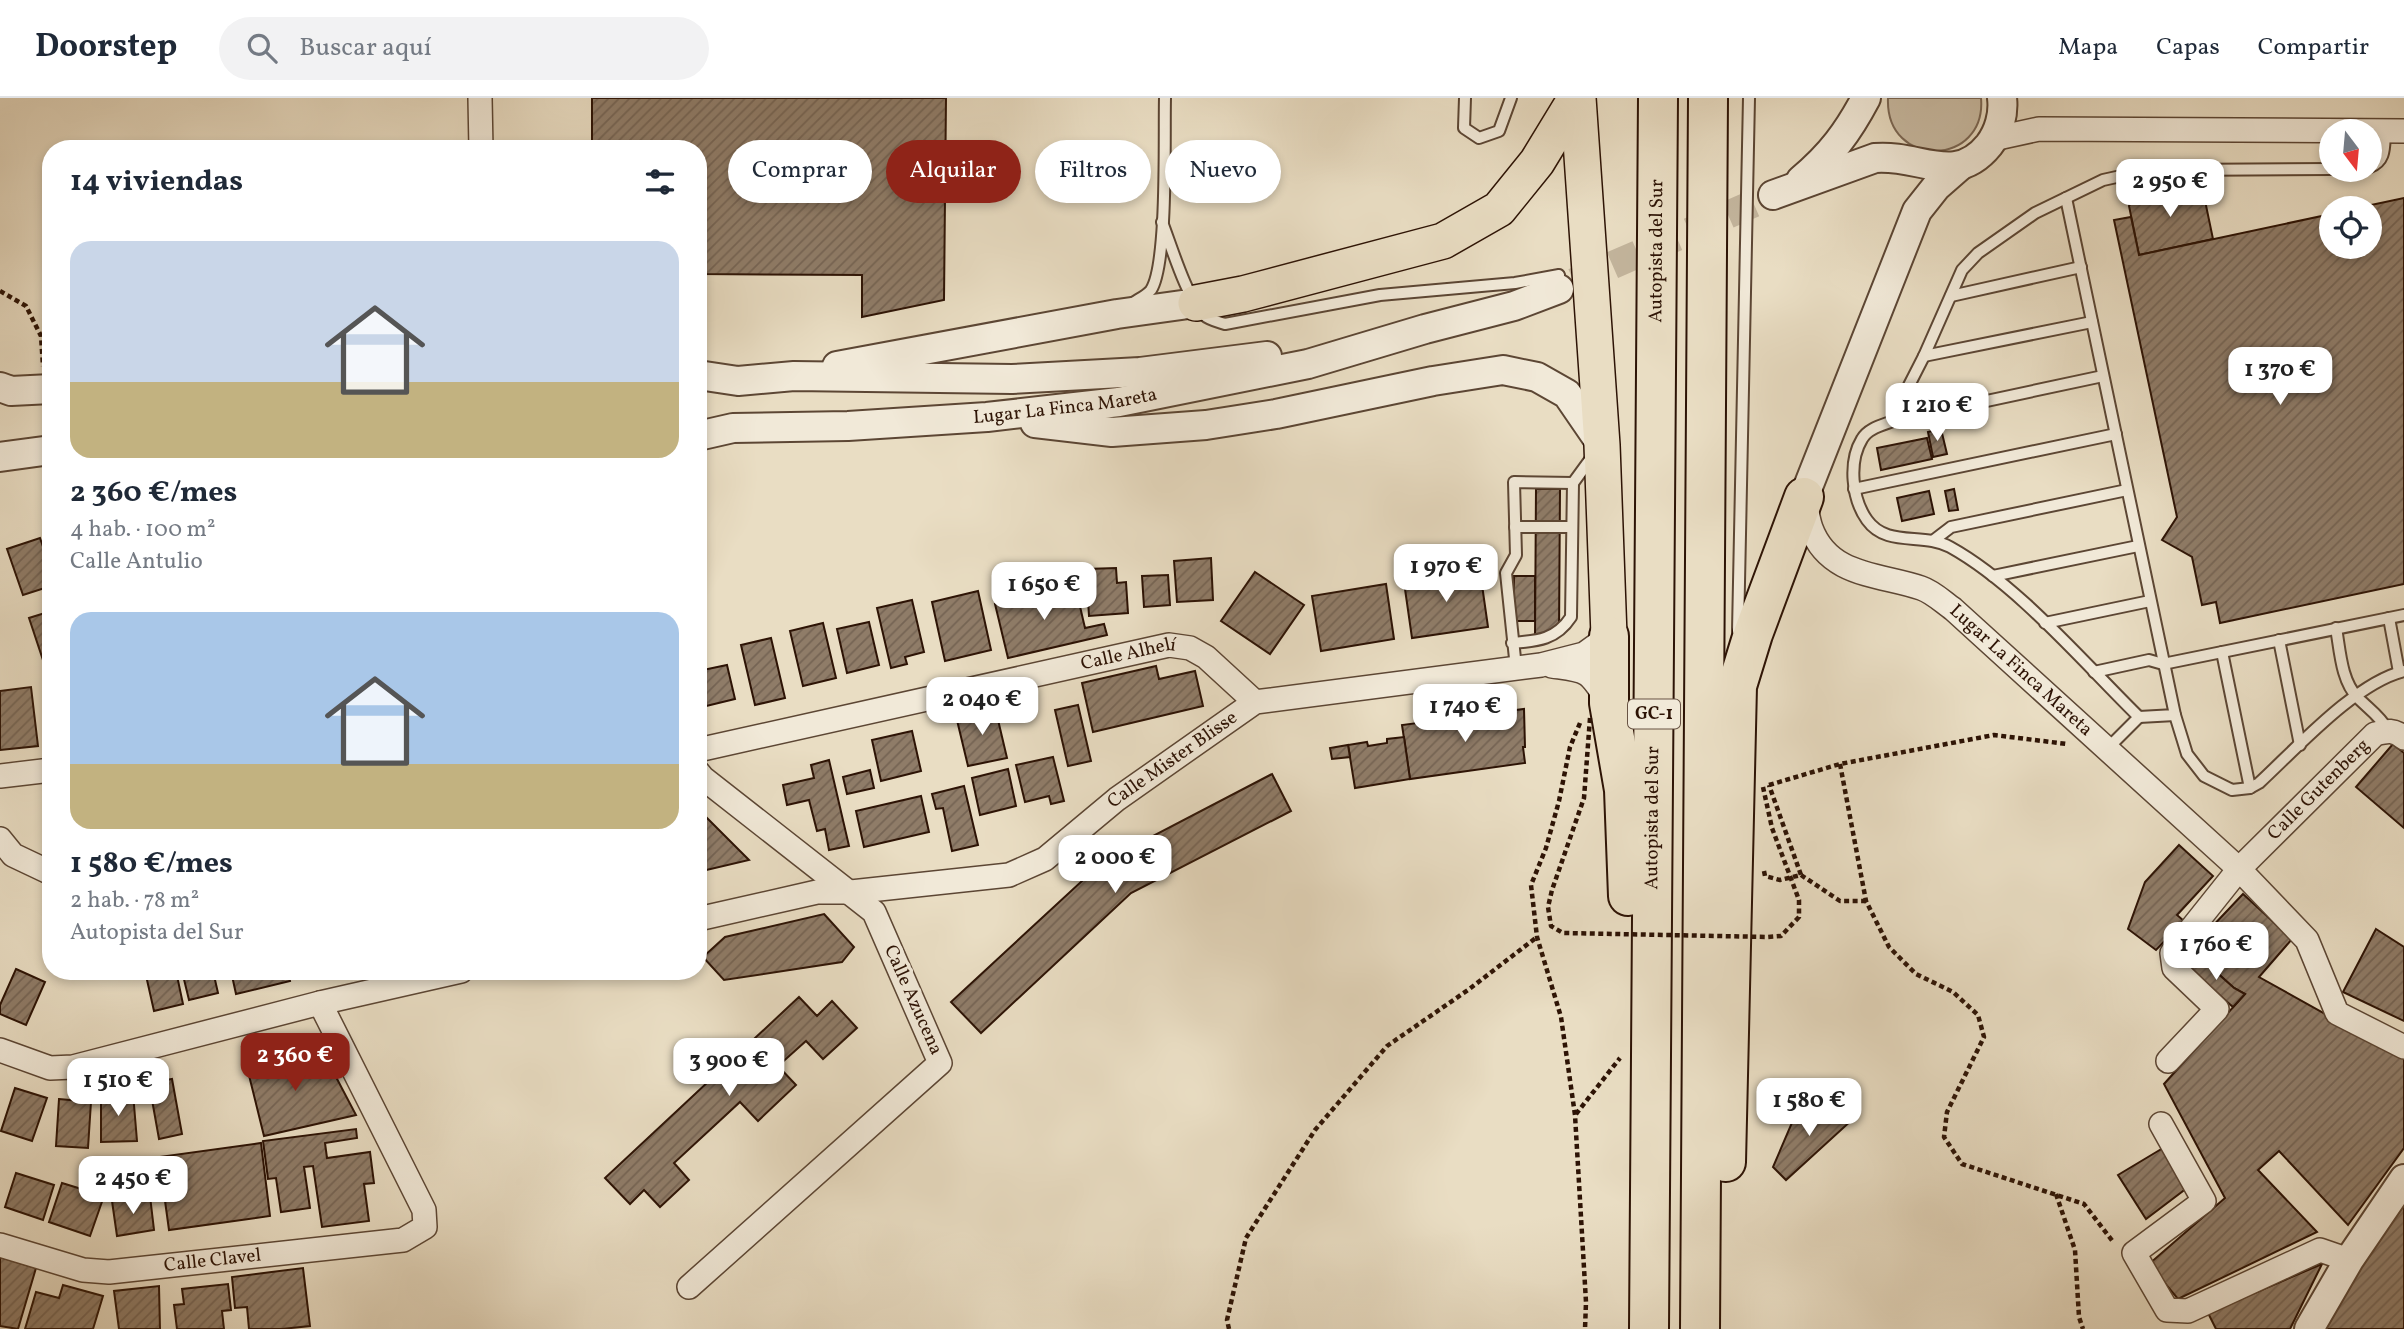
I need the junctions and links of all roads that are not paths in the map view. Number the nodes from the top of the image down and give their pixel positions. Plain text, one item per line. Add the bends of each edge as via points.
1 (480, 98) edge
2 (1164, 98) edge
3 (1465, 98) edge
4 (1511, 98) edge
5 (1577, 98) edge
6 (1658, 98) edge
7 (1708, 98) edge
8 (1749, 98) edge
9 (1866, 98) edge
10 (2002, 98) edge
11 (2395, 132) edge
12 (1993, 139) junction
13 (481, 140) edge
14 (2382, 158) edge
15 (1960, 166) junction
16 (2319, 169) edge
17 (2066, 198) junction
18 (1162, 222) junction
19 (2081, 267) junction
20 (1559, 282) joint
21 (1951, 296) junction
22 (1196, 303) junction
23 (1117, 314) junction
24 (2092, 322) junction
25 (1425, 329) junction
26 (1924, 356) junction
27 (707, 376) edge
28 (794, 376) junction
29 (2104, 376) junction
30 (42, 382) edge
31 (0, 387) edge
32 (987, 417) junction
33 (1893, 421) junction
34 (707, 434) edge
35 (2116, 434) junction
36 (1602, 445) junction
37 (42, 451) edge
38 (0, 457) edge
39 (1573, 483) junction
40 (1854, 489) junction
41 (2127, 490) junction
42 (1804, 496) junction
43 (1515, 527) junction
44 (1573, 527) junction
45 (1934, 540) junction
46 (2138, 545) junction
47 (1993, 576) junction
48 (2150, 601) junction
49 (2404, 615) edge
50 (2389, 618) junction
51 (2045, 623) junction
52 (2336, 628) junction
53 (1609, 636) junction
54 (2279, 640) junction
55 (1512, 643) junction
56 (2222, 652) junction
57 (2163, 664) junction
58 (1541, 665) junction
59 (1516, 668) junction
60 (2094, 672) junction
61 (2402, 672) edge
62 (1737, 686) junction
63 (2356, 696) junction
64 (1255, 702) junction
65 (1594, 712) junction
66 (2175, 715) junction
67 (2139, 717) junction
68 (2396, 734) edge
69 (2300, 745) junction
70 (707, 748) edge
71 (2107, 749) junction
72 (42, 771) edge
73 (0, 776) edge
74 (707, 782) edge
75 (2250, 788) junction
76 (0, 839) edge
77 (42, 869) edge
78 (2239, 869) junction
79 (851, 892) junction
80 (707, 917) edge
81 (421, 980) edge
82 (320, 1003) junction
83 (2404, 1047) edge
84 (0, 1050) edge
85 (2168, 1061) dead end
86 (2161, 1124) dead end
87 (2404, 1179) edge
88 (0, 1245) edge
89 (2349, 1259) junction
90 (689, 1287) dead end
91 (2193, 1320) edge
92 (1626, 1329) edge
93 (1649, 1329) edge
94 (1700, 1329) edge
95 (1723, 1329) edge
96 (2309, 1329) edge

1 - 13 street
2 - 18 lane
3 - 4 lane via 1464,128 1479,138 1499,131
5 - 22 main road via 1537,162 1499,209 1443,242
5 - 36 main road
6 - 93 highway, Autopista del Sur / GC-1
7 - 94 highway, GC-1
8 - 62 lane
9 - 15 street via 1850,129 1823,162 1782,191 1875,158 1892,156
10 - 12 street
11 - 12 street via 2039,129
11 - 14 lane
12 - 15 street
15 - 42 street via 1917,211
16 - 17 lane via 2130,174 2103,180
17 - 19 lane
17 - 21 lane via 1978,253 1962,270
18 - 22 lane
18 - 23 lane via 1150,291
19 - 21 lane
19 - 24 lane
20 - 22 lane via 1380,295 1225,324 1205,316
20 - 25 street, Lugar La Finca Mareta via 1514,306
21 - 26 lane
22 - 23 street
23 - 28 street
24 - 26 lane
24 - 29 lane
25 - 28 street, Lugar La Finca Mareta via 1297,353 1140,372 1012,379
25 - 32 street, Lugar La Finca Mareta via 1308,364 1208,385 1119,402
26 - 33 lane
27 - 28 street, Lugar La Finca Mareta via 738,381
29 - 33 lane
29 - 35 lane
30 - 31 street via 11,391
32 - 34 street, Lugar La Finca Mareta via 733,428
32 - 36 street via 1112,432 1206,425 1503,370 1537,377 1567,394
33 - 40 lane via 1862,438
35 - 40 lane
35 - 41 lane
36 - 39 lane
36 - 53 main road
37 - 38 street
39 - 43 lane via 1514,482
39 - 44 lane
40 - 45 lane via 1867,520 1878,531 1889,537
41 - 45 lane via 1951,527
41 - 46 lane
42 - 62 highway
42 - 71 street, Lugar La Finca Mareta via 1811,529 1839,564 1924,589 1954,609
43 - 44 lane
43 - 55 lane via 1516,555 1506,573
44 - 55 lane via 1571,617 1564,628 1543,641
45 - 47 lane
46 - 47 lane
46 - 48 lane
47 - 51 lane
48 - 51 lane
48 - 57 lane
49 - 50 lane
50 - 52 lane
50 - 61 lane
51 - 60 lane
52 - 54 lane
52 - 63 lane via 2347,680
53 - 58 street, Calle Mister Blisse via 1584,654
53 - 65 highway
54 - 56 lane
54 - 69 lane
55 - 59 lane
56 - 57 lane
56 - 75 lane
57 - 60 lane via 2149,660
57 - 66 lane
58 - 59 street, Calle Mister Blisse
58 - 65 street, Calle Mister Blisse via 1592,676
59 - 64 street, Calle Mister Blisse
60 - 67 lane
61 - 63 lane via 2374,682
62 - 95 highway
63 - 68 lane
63 - 69 lane
64 - 70 street, Calle Alhelí via 1206,657 1190,648 1169,645
64 - 79 street, Calle Mister Blisse via 1117,799 1045,859 1009,875
65 - 92 highway via 1624,790 1628,905
66 - 67 lane
66 - 75 lane via 2186,754 2204,776 2232,790
67 - 71 lane
68 - 78 street, Calle Gutenberg via 2375,734
69 - 75 lane
71 - 78 street, Lugar La Finca Mareta
72 - 73 street
74 - 79 street, Calle Azucena
76 - 77 street via 13,855
78 - 83 street, Lugar La Finca Mareta via 2307,940 2337,1013
78 - 85 street, Calle Gutenberg via 2172,953 2174,968 2217,1009
79 - 80 street, Calle Mister Blisse via 817,892
79 - 90 street, Calle Azucena via 874,912 940,1063
81 - 82 street
82 - 84 street via 73,1067 50,1068
82 - 88 street, Calle Clavel via 424,1210 425,1227 403,1240 109,1272 83,1270
86 - 91 street via 2204,1201 2134,1253 2167,1310
87 - 89 street
89 - 91 street via 2320,1250
89 - 96 street

